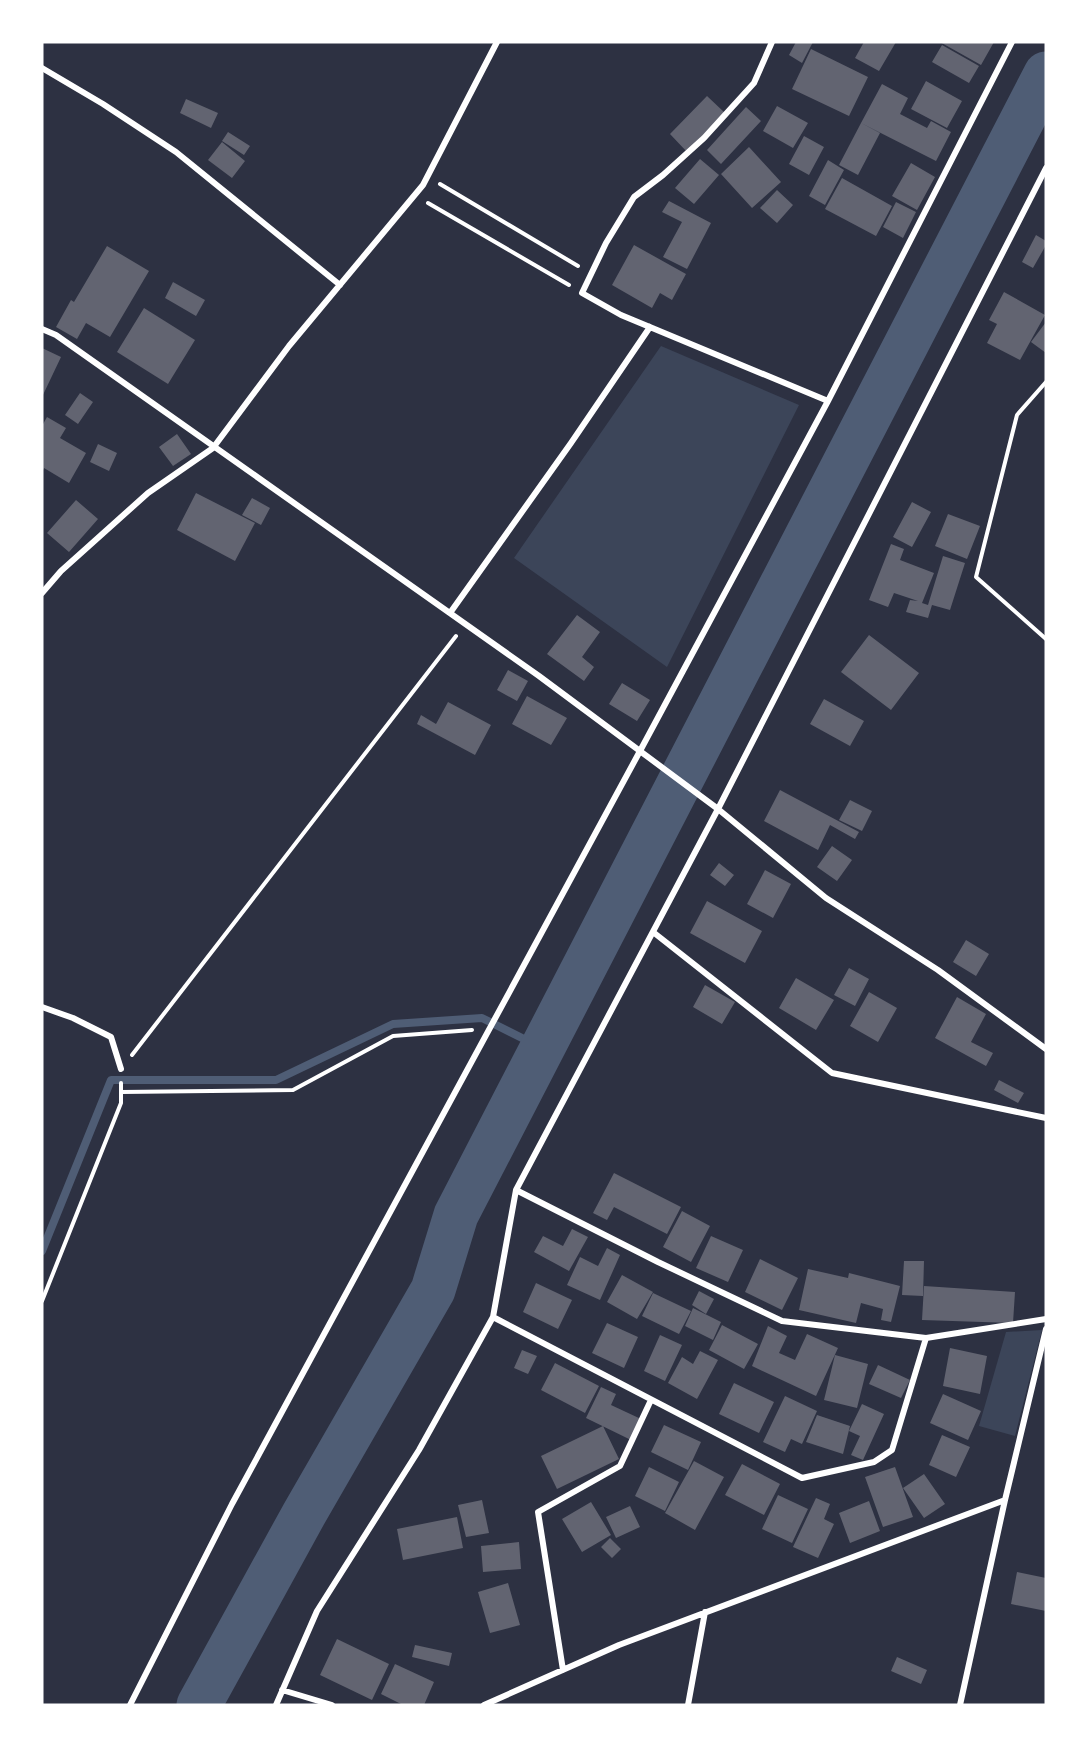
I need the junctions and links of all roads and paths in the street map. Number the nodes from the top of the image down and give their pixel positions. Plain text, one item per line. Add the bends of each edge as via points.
1 (497, 42) edge
2 (772, 42) edge
3 (1012, 42) edge
4 (42, 68) edge
5 (1046, 168) edge
6 (427, 177) junction
7 (414, 195) junction
8 (591, 274) junction
9 (340, 285) junction
10 (582, 293) junction
11 (650, 327) junction
12 (42, 329) edge
13 (1046, 382) edge
14 (828, 400) junction
15 (213, 448) junction
16 (42, 593) edge
17 (450, 613) junction
18 (466, 624) junction
19 (1046, 639) edge
20 (640, 751) junction
21 (718, 809) junction
22 (653, 932) junction
23 (42, 1007) edge
24 (490, 1029) junction
25 (1046, 1049) edge
26 (121, 1069) junction
27 (121, 1092) junction
28 (1046, 1118) edge
29 (516, 1190) junction
30 (42, 1301) edge
31 (493, 1317) junction
32 (1046, 1319) edge
33 (1046, 1329) edge
34 (926, 1338) junction
35 (651, 1400) junction
36 (1005, 1500) junction
37 (705, 1612) junction
38 (563, 1670) junction
39 (282, 1690) junction
40 (130, 1705) edge
41 (276, 1705) edge
42 (332, 1705) edge
43 (484, 1705) edge
44 (688, 1705) edge
45 (960, 1705) edge

1 - 6 street
2 - 8 street via 754,83 704,138 634,197
3 - 14 street
4 - 9 street via 176,152
5 - 21 street
6 - 7 street
6 - 8 path
7 - 9 street
7 - 10 path
8 - 10 street
9 - 15 street
10 - 11 street
11 - 14 street
11 - 17 street
12 - 15 street via 56,335
13 - 19 path via 1017,415 976,577
14 - 20 street
15 - 16 street via 148,493
15 - 17 street
17 - 18 street
18 - 20 street
18 - 26 path
20 - 21 street
20 - 24 street
21 - 22 street
21 - 25 street via 826,898 938,970
22 - 28 street via 832,1073
22 - 29 street
23 - 26 street via 111,1037
24 - 27 path via 393,1036 293,1090
24 - 40 street via 232,1504
26 - 27 path
27 - 30 path
29 - 31 street
29 - 34 street via 782,1322
31 - 35 street
31 - 39 street via 419,1450 317,1611
32 - 34 street
33 - 36 street
34 - 35 street via 892,1450 874,1462 802,1478
35 - 38 street via 620,1466 538,1512
36 - 37 street
36 - 45 street
37 - 38 street
37 - 44 street
38 - 43 street
39 - 41 street
39 - 42 street

